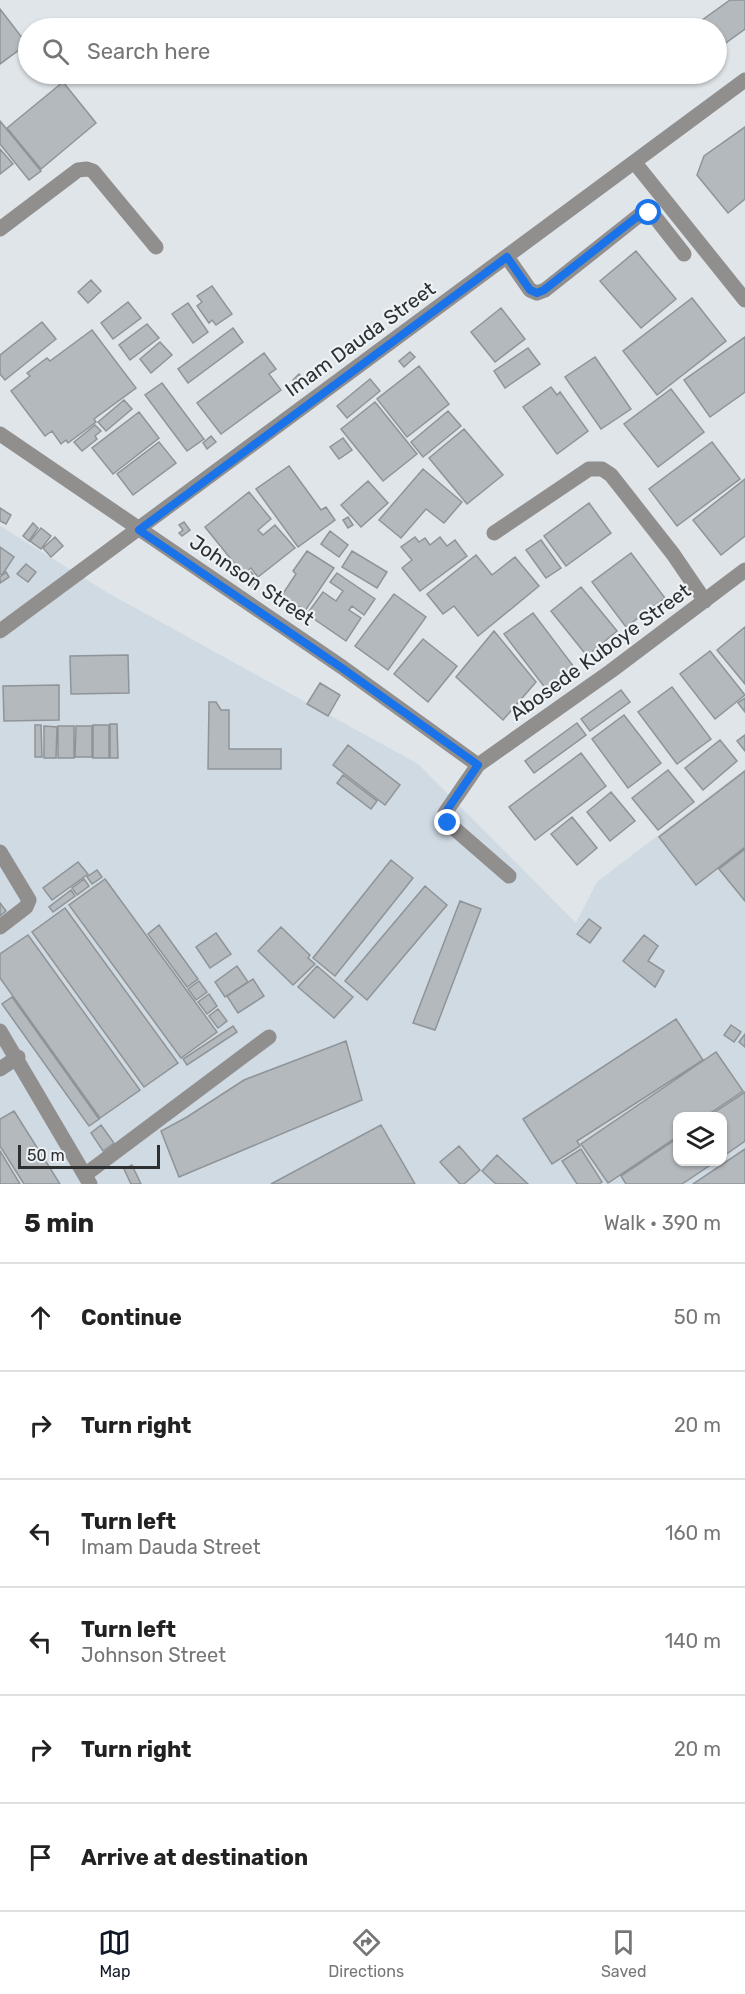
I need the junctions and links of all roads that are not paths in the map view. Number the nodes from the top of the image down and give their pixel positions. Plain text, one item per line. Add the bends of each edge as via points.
1 (745, 80) edge
2 (634, 163) junction
3 (0, 229) edge
4 (156, 247) dead end
5 (684, 254) dead end
6 (507, 257) junction
7 (745, 300) edge
8 (0, 434) edge
9 (139, 530) junction
10 (494, 533) dead end
11 (745, 570) edge
12 (705, 601) junction
13 (2, 627) edge
14 (478, 765) junction
15 (0, 852) edge
16 (509, 876) dead end
17 (0, 927) edge
18 (0, 1031) edge
19 (269, 1037) dead end
20 (18, 1057) junction
21 (0, 1069) edge
22 (88, 1179) edge

1 - 2 street, Imam Dauda Street
2 - 6 street, Imam Dauda Street
2 - 7 street
3 - 4 street via 78,171 87,169 93,171
5 - 6 street via 655,217 642,213 537,293 530,290
6 - 9 street, Imam Dauda Street
8 - 9 street, Johnson Street
9 - 13 street, Imam Dauda Street
9 - 14 street, Johnson Street
10 - 12 street via 589,469 602,469 673,554
11 - 12 street, Abosede Kuboye Street
12 - 14 street, Abosede Kuboye Street
14 - 16 street via 445,813 448,823
15 - 17 street via 28,900 26,907
18 - 20 street
19 - 22 street
20 - 21 street
20 - 22 street

